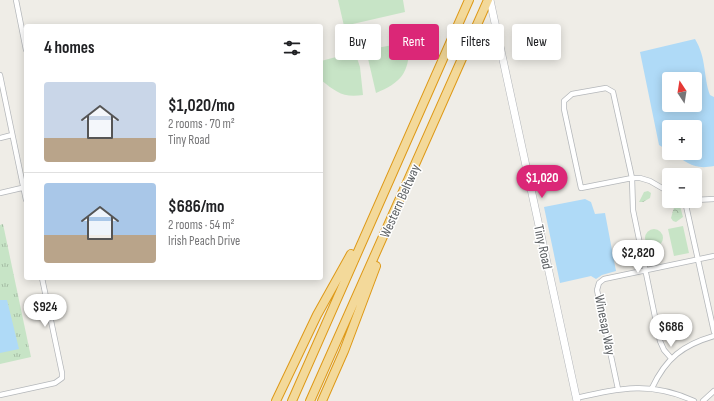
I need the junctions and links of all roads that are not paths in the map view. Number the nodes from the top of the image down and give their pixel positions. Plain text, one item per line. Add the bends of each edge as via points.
1 (16, 0) edge
2 (469, 0) edge
3 (489, 0) edge
4 (24, 40) edge
5 (0, 75) edge
6 (1, 82) edge
7 (12, 135) junction
8 (0, 138) edge
9 (632, 178) junction
10 (24, 184) edge
11 (24, 188) edge
12 (662, 188) edge
13 (0, 193) edge
14 (714, 199) edge
15 (702, 200) edge
16 (687, 208) edge
17 (374, 212) junction
18 (394, 213) junction
19 (714, 256) edge
20 (698, 259) junction
21 (645, 270) junction
22 (42, 280) edge
23 (714, 332) edge
24 (714, 336) edge
25 (671, 358) junction
26 (652, 388) junction
27 (618, 389) junction
28 (714, 391) edge
29 (0, 395) edge
30 (577, 399) edge
31 (276, 401) edge
32 (292, 401) edge
33 (310, 401) edge
34 (322, 401) edge
35 (694, 401) edge
36 (703, 401) edge

1 - 4 street
2 - 17 highway, Western Beltway
3 - 18 highway, Western Beltway
3 - 30 street, Tiny Road
5 - 6 street
6 - 7 street
7 - 8 street
7 - 10 street
9 - 9 street via 581,188 564,109 564,101 572,94 606,88 613,92
9 - 12 street via 640,178
9 - 21 street via 633,210
11 - 13 street
14 - 15 street
16 - 20 street
17 - 31 highway via 317,315
17 - 32 highway, Western Beltway
18 - 33 highway, Western Beltway
18 - 34 highway via 363,302
19 - 20 street, Winesap Way
20 - 21 street, Winesap Way
20 - 23 street
21 - 25 street via 660,341
21 - 27 street, Winesap Way via 604,279 599,283 598,290
22 - 29 street via 62,378 55,383
24 - 25 street via 689,345
25 - 26 street via 659,373
26 - 27 street
26 - 35 street via 677,393
27 - 30 street
28 - 36 street

